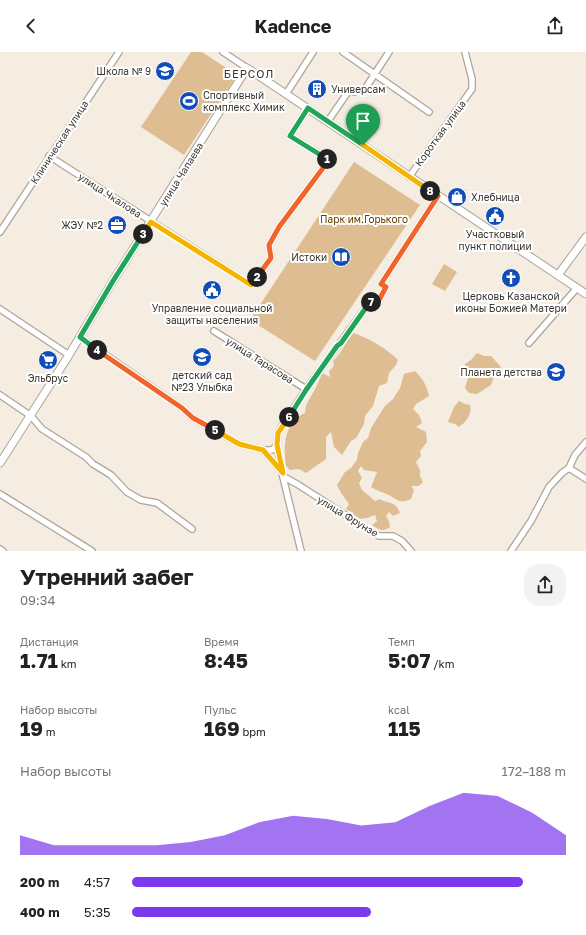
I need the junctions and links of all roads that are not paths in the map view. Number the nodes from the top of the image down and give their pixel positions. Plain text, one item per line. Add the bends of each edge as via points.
1 (118, 52) edge
2 (223, 52) edge
3 (313, 52) edge
4 (343, 52) edge
5 (389, 52) edge
6 (465, 52) edge
7 (247, 68) junction
8 (374, 74) junction
9 (286, 94) junction
10 (308, 108) junction
11 (429, 112) dead end
12 (328, 121) junction
13 (49, 156) junction
14 (409, 176) junction
15 (438, 196) junction
16 (151, 222) junction
17 (0, 232) edge
18 (586, 237) edge
19 (558, 275) junction
20 (577, 288) junction
21 (586, 294) edge
22 (0, 309) edge
23 (214, 331) dead end
24 (80, 337) junction
25 (529, 343) dead end
26 (69, 355) junction
27 (306, 390) junction
28 (0, 395) edge
29 (30, 416) junction
30 (586, 442) edge
31 (277, 445) junction
32 (263, 450) junction
33 (0, 463) edge
34 (569, 468) junction
35 (283, 475) junction
36 (586, 479) edge
37 (0, 494) edge
38 (192, 528) dead end
39 (0, 549) edge
40 (3, 551) edge
41 (92, 551) edge
42 (300, 551) edge
43 (411, 551) edge
44 (511, 551) edge

1 - 13 street, Клиническая улица
2 - 7 street
3 - 9 street
4 - 8 street
5 - 8 street
6 - 14 street, Короткая улица via 472,89
7 - 9 street
7 - 16 street, улица Чапаева
8 - 11 street
8 - 12 street via 365,89 354,92 350,89
9 - 10 street
10 - 12 street
10 - 16 street, улица Чкалова via 290,136 329,160 279,227 269,245 271,258 251,285
12 - 14 street
13 - 16 street, улица Чкалова
13 - 17 street, Клиническая улица
14 - 15 street
15 - 19 street
15 - 27 street via 381,284 386,287 378,302 370,302
16 - 24 street, улица Чапаева
18 - 19 street
19 - 20 street
20 - 21 street
20 - 25 street
22 - 26 street
23 - 27 street, улица Тарасова
24 - 26 street, улица Чапаева
24 - 32 street via 193,418 239,444
26 - 29 street, улица Чапаева
27 - 31 street via 278,433
28 - 29 street
29 - 33 street, улица Чапаева
29 - 38 street via 42,428 111,475 127,492 141,500 157,503
30 - 34 street via 575,455
31 - 32 street via 272,450
31 - 35 street
32 - 35 street
34 - 36 street
34 - 44 street via 549,487
35 - 42 street
35 - 43 street, улица Фрунзе via 379,536 393,536 402,541
37 - 41 street
39 - 40 street

